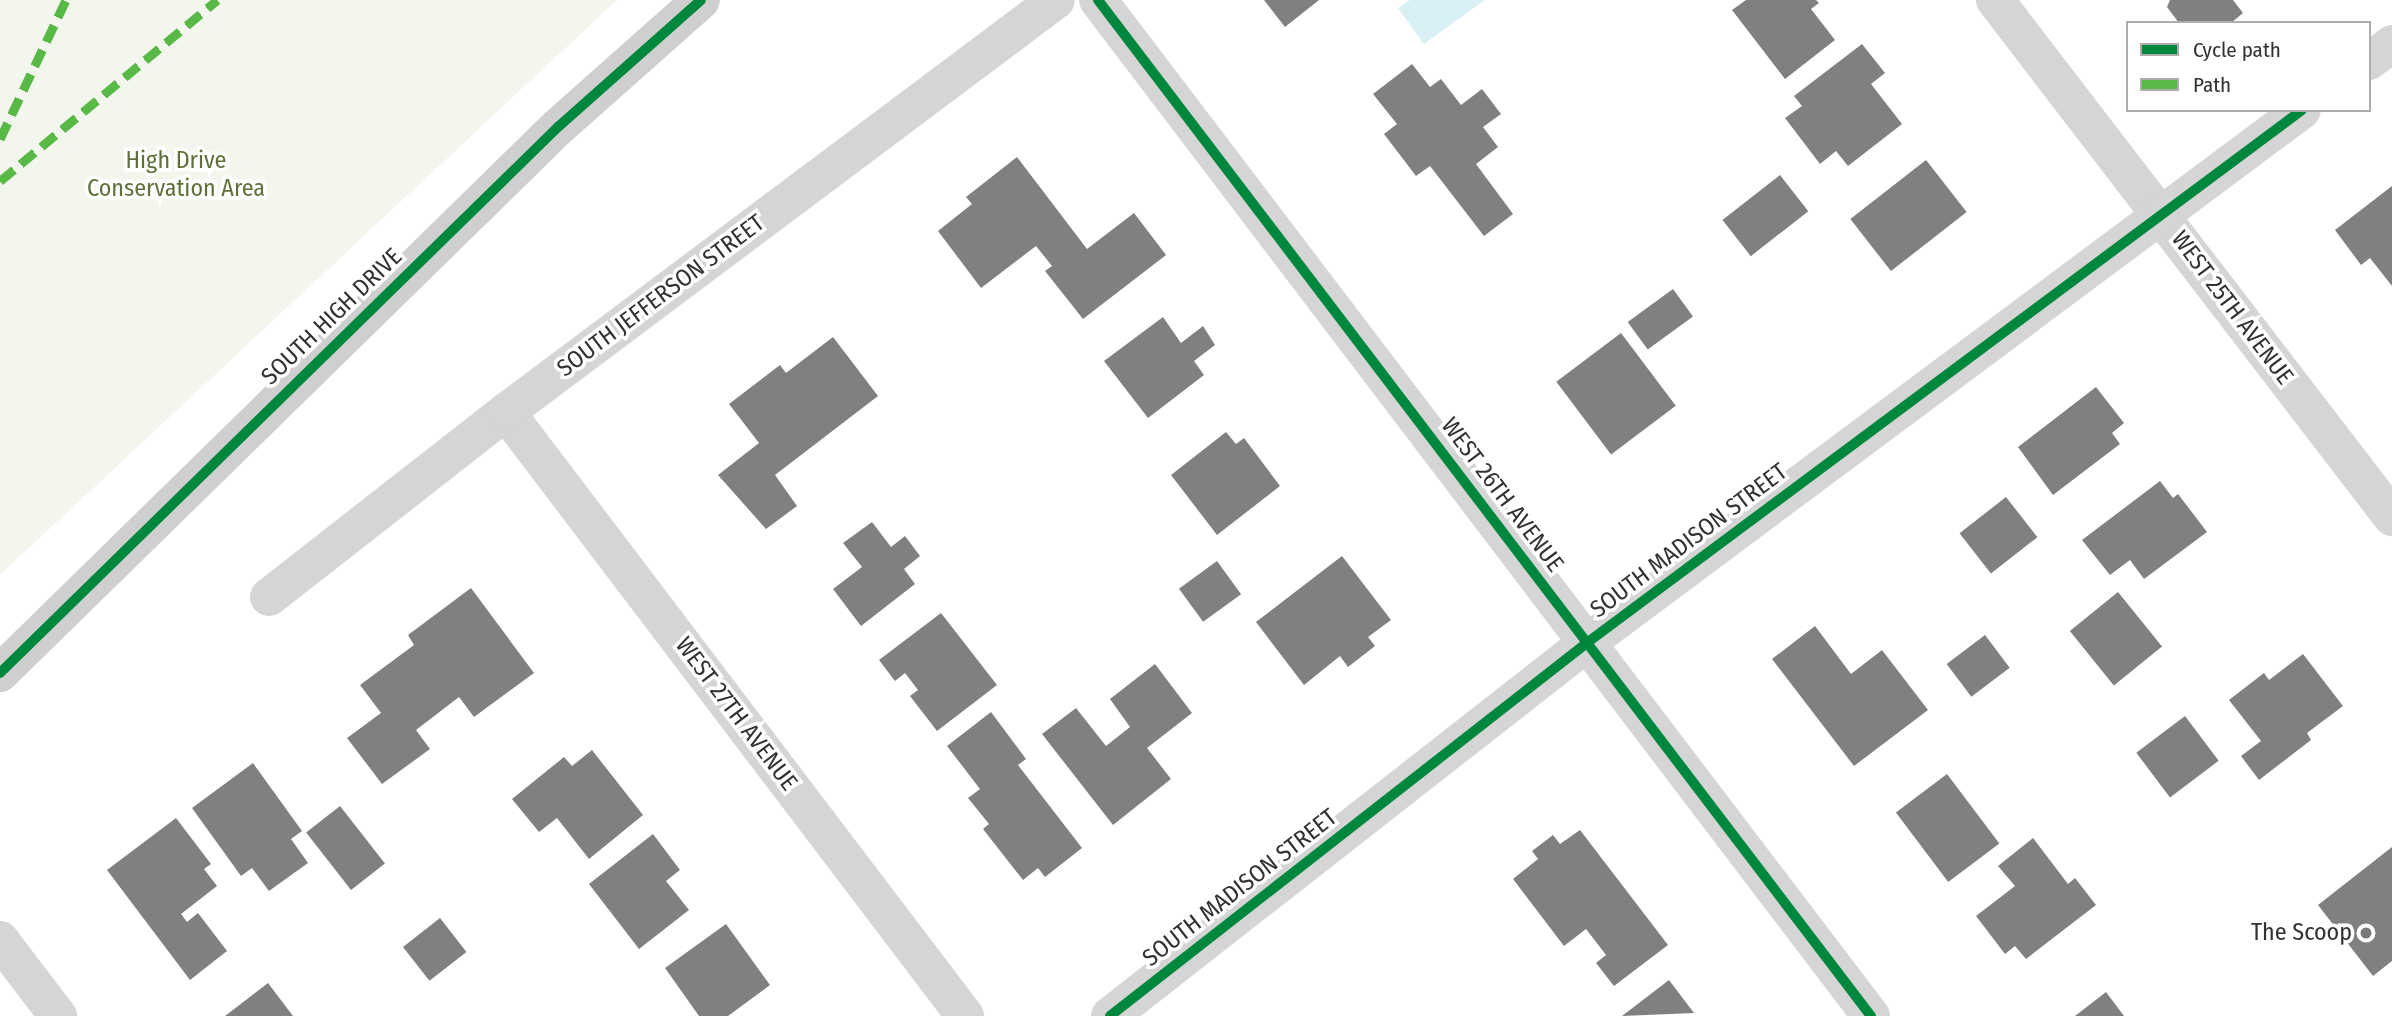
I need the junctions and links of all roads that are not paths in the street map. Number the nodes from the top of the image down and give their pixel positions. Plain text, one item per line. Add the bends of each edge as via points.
1 (701, 0) edge
2 (1056, 0) edge
3 (1098, 0) edge
4 (1995, 0) edge
5 (2392, 44) edge
6 (2371, 60) edge
7 (2299, 112) edge
8 (2160, 214) junction
9 (506, 412) junction
10 (2392, 517) edge
11 (269, 597) dead end
12 (1588, 642) junction
13 (0, 673) edge
14 (0, 940) edge
15 (58, 1016) edge
16 (965, 1016) edge
17 (1110, 1016) edge
18 (1871, 1016) edge

1 - 13 main road, SOUTH HIGH DRIVE via 558,127
2 - 9 street, SOUTH JEFFERSON STREET
3 - 12 street, WEST 26TH AVENUE
4 - 8 street, WEST 25TH AVENUE
5 - 6 street
7 - 8 street, SOUTH MADISON STREET
8 - 10 street, WEST 25TH AVENUE
8 - 12 street, SOUTH MADISON STREET
9 - 11 street, SOUTH JEFFERSON STREET
9 - 16 street, WEST 27TH AVENUE
12 - 17 street, SOUTH MADISON STREET
12 - 18 street, WEST 26TH AVENUE
14 - 15 street

